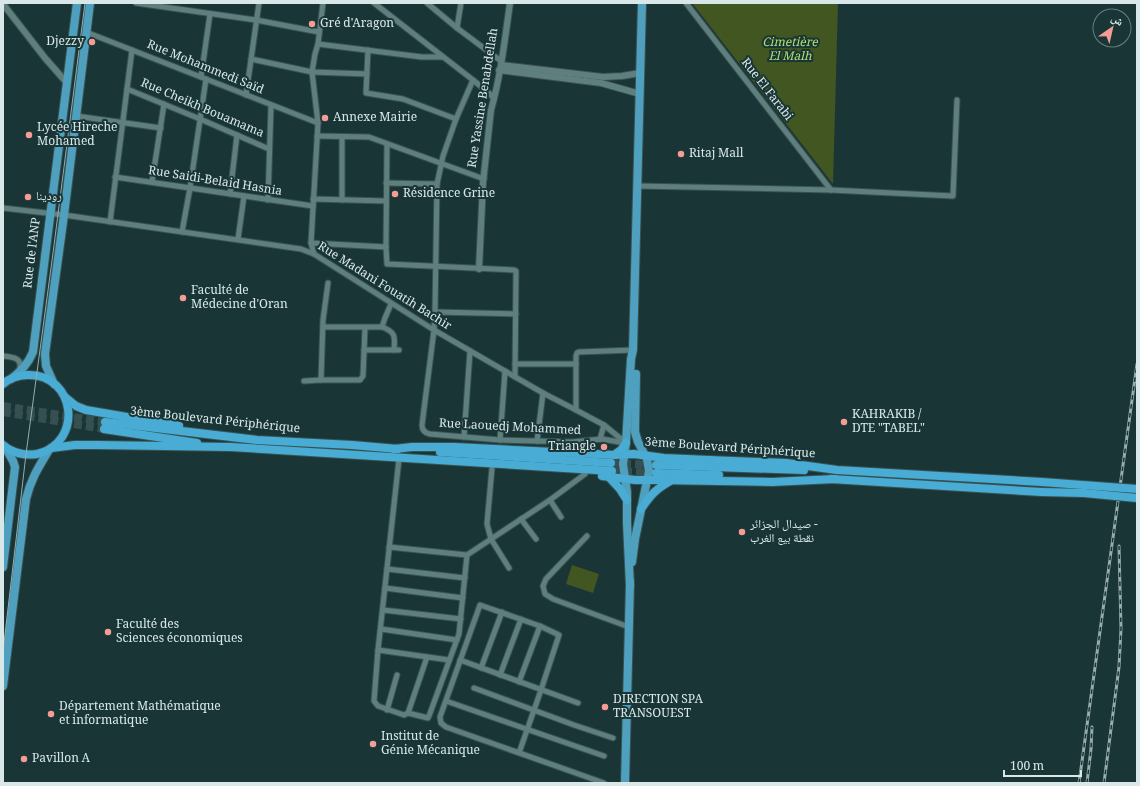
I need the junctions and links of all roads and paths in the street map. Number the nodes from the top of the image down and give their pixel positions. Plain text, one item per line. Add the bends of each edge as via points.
1 (77, 3) edge
2 (90, 3) edge
3 (136, 3) edge
4 (259, 3) edge
5 (323, 3) edge
6 (374, 3) edge
7 (427, 3) edge
8 (461, 3) edge
9 (510, 3) edge
10 (642, 3) edge
11 (686, 3) edge
12 (3, 4) edge
13 (158, 4) edge
14 (210, 14) junction
15 (256, 20) junction
16 (457, 28) junction
17 (86, 32) junction
18 (319, 32) junction
19 (318, 44) junction
20 (132, 50) junction
21 (368, 50) junction
22 (442, 57) junction
23 (251, 59) junction
24 (500, 65) junction
25 (312, 72) junction
26 (640, 73) junction
27 (367, 74) junction
28 (204, 78) junction
29 (473, 80) junction
30 (67, 83) junction
31 (127, 89) junction
32 (640, 94) junction
33 (246, 95) junction
34 (494, 99) junction
35 (957, 100) dead end
36 (164, 104) junction
37 (271, 106) junction
38 (76, 116) junction
39 (456, 118) junction
40 (200, 119) junction
41 (122, 122) junction
42 (318, 123) junction
43 (161, 128) junction
44 (238, 135) junction
45 (317, 136) junction
46 (342, 137) junction
47 (386, 144) junction
48 (269, 149) junction
49 (442, 164) junction
50 (115, 177) junction
51 (484, 179) junction
52 (152, 182) junction
53 (386, 183) junction
54 (438, 184) junction
55 (637, 186) junction
56 (190, 188) junction
57 (831, 190) junction
58 (230, 194) junction
59 (244, 196) junction
60 (313, 199) junction
61 (268, 200) junction
62 (342, 200) junction
63 (386, 201) junction
64 (312, 206) junction
65 (3, 208) edge
66 (57, 214) junction
67 (110, 222) junction
68 (182, 232) junction
69 (238, 239) junction
70 (311, 243) junction
71 (386, 247) junction
72 (314, 254) junction
73 (436, 266) junction
74 (479, 269) junction
75 (328, 283) dead end
76 (391, 304) junction
77 (436, 312) junction
78 (516, 314) junction
79 (323, 327) junction
80 (382, 327) junction
81 (365, 328) junction
82 (434, 330) junction
83 (364, 350) junction
84 (633, 350) junction
85 (470, 351) junction
86 (3, 356) edge
87 (515, 364) junction
88 (576, 364) junction
89 (505, 371) junction
90 (515, 377) junction
91 (8, 380) edge
92 (321, 380) junction
93 (304, 381) dead end
94 (54, 384) junction
95 (543, 393) junction
96 (65, 398) junction
97 (576, 410) junction
98 (604, 425) junction
99 (464, 437) junction
100 (600, 439) junction
101 (257, 440) junction
102 (500, 440) junction
103 (537, 441) junction
104 (626, 443) junction
105 (4, 446) edge
106 (231, 448) junction
107 (50, 449) junction
108 (624, 454) junction
109 (785, 454) dead end
110 (645, 455) junction
111 (399, 459) junction
112 (428, 460) junction
113 (786, 463) junction
114 (611, 466) junction
115 (492, 468) junction
116 (837, 470) junction
117 (585, 474) junction
118 (625, 479) junction
119 (835, 479) junction
120 (647, 480) junction
121 (673, 480) junction
122 (1137, 489) edge
123 (1137, 498) edge
124 (550, 500) junction
125 (627, 500) junction
126 (641, 509) junction
127 (561, 517) dead end
128 (521, 519) junction
129 (587, 536) dead end
130 (491, 539) junction
131 (536, 539) dead end
132 (389, 547) junction
133 (467, 555) junction
134 (3, 566) edge
135 (509, 568) dead end
136 (387, 569) junction
137 (465, 578) junction
138 (630, 586) junction
139 (385, 588) junction
140 (463, 598) junction
141 (383, 610) junction
142 (502, 612) junction
143 (461, 619) junction
144 (521, 619) junction
145 (540, 626) junction
146 (629, 627) junction
147 (380, 630) junction
148 (457, 640) junction
149 (378, 650) junction
150 (427, 657) junction
151 (450, 660) junction
152 (460, 660) junction
153 (481, 668) junction
154 (398, 675) dead end
155 (500, 675) junction
156 (519, 682) junction
157 (3, 686) edge
158 (474, 688) dead end
159 (541, 690) junction
160 (446, 701) junction
161 (578, 703) dead end
162 (387, 710) junction
163 (534, 710) junction
164 (408, 713) junction
165 (527, 729) junction
166 (613, 738) dead end
167 (519, 753) junction
168 (604, 756) dead end
169 (604, 783) edge
170 (624, 783) edge

1 - 30 main road, Rue de l'ANP
2 - 17 main road, Rue de l'ANP
3 - 13 street
4 - 15 street
5 - 18 street
6 - 22 street
7 - 16 street
8 - 16 street
9 - 24 street, Rue Yassine Benabdellah
10 - 26 main road
11 - 57 street, Rue El Farabi
12 - 30 street
13 - 14 street
14 - 15 street
14 - 28 street
15 - 18 street
15 - 23 street
16 - 24 street
17 - 20 street, Rue Mohammedi Saïd
17 - 38 main road, Rue de l'ANP
18 - 19 street
19 - 21 street
19 - 25 street
20 - 28 street, Rue Mohammedi Saïd
20 - 31 street
21 - 22 street
21 - 27 street
22 - 29 street
23 - 25 street
23 - 33 street
24 - 26 street via 603,77
24 - 32 street via 601,83
24 - 34 street, Rue Yassine Benabdellah
25 - 27 street
25 - 42 street
26 - 32 main road
27 - 39 street via 368,94 403,99
28 - 33 street, Rue Mohammedi Saïd
28 - 40 street
29 - 34 street
29 - 39 street
30 - 66 main road, Rue de l'ANP
31 - 36 street, Rue Cheikh Bouamama
31 - 41 street
32 - 55 main road
33 - 37 street, Rue Mohammedi Saïd
34 - 51 street, Rue Yassine Benabdellah
35 - 57 street via 953,196
36 - 40 street, Rue Cheikh Bouamama
36 - 43 street
37 - 42 street, Rue Mohammedi Saïd
37 - 48 street
38 - 41 street
38 - 66 main road, Rue de l'ANP
39 - 49 street
40 - 44 street, Rue Cheikh Bouamama
40 - 56 street
41 - 43 street
41 - 50 street
42 - 45 street
43 - 52 street
44 - 48 street, Rue Cheikh Bouamama
44 - 58 street
45 - 46 street
45 - 60 street
46 - 47 street via 369,138
46 - 62 street
47 - 49 street
47 - 53 street
48 - 61 street
49 - 51 street
49 - 54 street
50 - 52 street, Rue Saidi-Belaid Hasnia
50 - 67 street
51 - 74 street, Rue Yassine Benabdellah
52 - 56 street, Rue Saidi-Belaid Hasnia
53 - 54 street
53 - 63 street
54 - 73 street
55 - 57 street
55 - 84 main road
56 - 58 street, Rue Saidi-Belaid Hasnia
56 - 68 street
58 - 59 street, Rue Saidi-Belaid Hasnia
59 - 61 street, Rue Saidi-Belaid Hasnia
59 - 69 street
60 - 62 street
60 - 64 street
61 - 64 street, Rue Saidi-Belaid Hasnia
62 - 63 street
63 - 71 street
64 - 70 street
65 - 66 street, Rue Madani Fouatih Bachir
66 - 67 street, Rue Madani Fouatih Bachir
66 - 91 main road, Rue de l'ANP via 33,352 24,368
66 - 94 main road, Rue de l'ANP via 45,354 46,366
67 - 68 street, Rue Madani Fouatih Bachir
68 - 69 street, Rue Madani Fouatih Bachir
69 - 72 street, Rue Madani Fouatih Bachir via 301,249
70 - 71 street
70 - 72 street
71 - 73 street via 387,264
72 - 76 street, Rue Madani Fouatih Bachir
73 - 74 street
73 - 77 street
74 - 78 street via 516,271
75 - 79 street
76 - 80 street
76 - 82 street, Rue Madani Fouatih Bachir
77 - 78 street
77 - 82 street
78 - 87 street
79 - 81 street
79 - 92 street
80 - 81 street
80 - 83 street via 392,333 396,350
81 - 83 street
82 - 85 street, Rue Madani Fouatih Bachir
82 - 99 street, Rue Laouedj Mohammed via 422,428 428,434
83 - 92 street via 363,376 360,380
84 - 88 street via 579,352
84 - 104 main road
84 - 110 main road via 636,359 635,432
85 - 89 street, Rue Madani Fouatih Bachir
85 - 99 street
86 - 91 street via 15,358 20,363 20,367
87 - 88 street
87 - 90 street
88 - 97 street
89 - 90 street, Rue Madani Fouatih Bachir
89 - 102 street
90 - 95 street, Rue Madani Fouatih Bachir
91 - 94 highway via 33,375 48,379
92 - 93 street
94 - 96 highway
95 - 97 street, Rue Madani Fouatih Bachir
95 - 103 street
96 - 101 highway via 86,410
96 - 107 highway via 69,411 68,426
97 - 98 street, Rue Madani Fouatih Bachir
98 - 100 street
98 - 104 street, Rue Madani Fouatih Bachir
99 - 102 street, Rue Laouedj Mohammed
100 - 103 street, Rue Laouedj Mohammed via 572,442
100 - 104 street, Rue Laouedj Mohammed
101 - 106 highway, 3ème Boulevard Périphérique via 105,425
101 - 114 highway, 3ème Boulevard Périphérique via 394,449 440,446
102 - 103 street, Rue Laouedj Mohammed
104 - 108 main road
104 - 114 highway
105 - 107 highway via 26,454
105 - 134 main road via 15,467
106 - 107 highway via 75,445
106 - 111 highway
107 - 157 main road via 30,482 26,499
108 - 110 highway, 3ème Boulevard Périphérique
108 - 114 highway, 3ème Boulevard Périphérique
108 - 118 main road
109 - 113 highway
110 - 113 highway, 3ème Boulevard Périphérique
110 - 120 main road via 649,467
111 - 112 highway
111 - 132 street
112 - 114 highway
112 - 115 highway
113 - 116 highway, 3ème Boulevard Périphérique
114 - 117 highway
114 - 118 highway
114 - 125 highway
115 - 117 highway
115 - 130 street via 487,524
116 - 119 highway via 656,469
116 - 122 highway, 3ème Boulevard Périphérique, bridge
117 - 124 street
118 - 120 highway
118 - 125 main road
119 - 121 highway via 772,482
119 - 123 highway, bridge
120 - 121 highway
120 - 126 main road
121 - 126 highway via 656,490
124 - 127 street
124 - 128 street
125 - 138 main road
126 - 138 main road
128 - 130 street
128 - 131 street
129 - 146 street via 546,579 543,586 546,594 553,599
130 - 133 street
130 - 135 street
132 - 133 street
132 - 136 street
133 - 137 street
136 - 137 street
136 - 139 street
137 - 140 street
138 - 146 main road
139 - 140 street
139 - 141 street
140 - 143 street
141 - 143 street
141 - 147 street
142 - 144 street
142 - 152 street via 480,605
142 - 153 street
143 - 148 street
144 - 145 street
144 - 155 street
145 - 156 street
145 - 159 street via 559,635
146 - 170 main road
147 - 148 street
147 - 149 street
148 - 151 street
149 - 150 street
149 - 162 street via 374,701
150 - 151 street
150 - 164 street
151 - 164 street via 428,718
152 - 153 street
152 - 160 street
153 - 155 street
154 - 162 street
155 - 156 street
156 - 159 street
158 - 163 street
159 - 161 street
159 - 163 street
160 - 165 street
160 - 167 street via 440,717 441,723 446,727
162 - 164 street via 404,715
163 - 165 street
163 - 166 street
165 - 167 street
165 - 168 street
167 - 169 street

